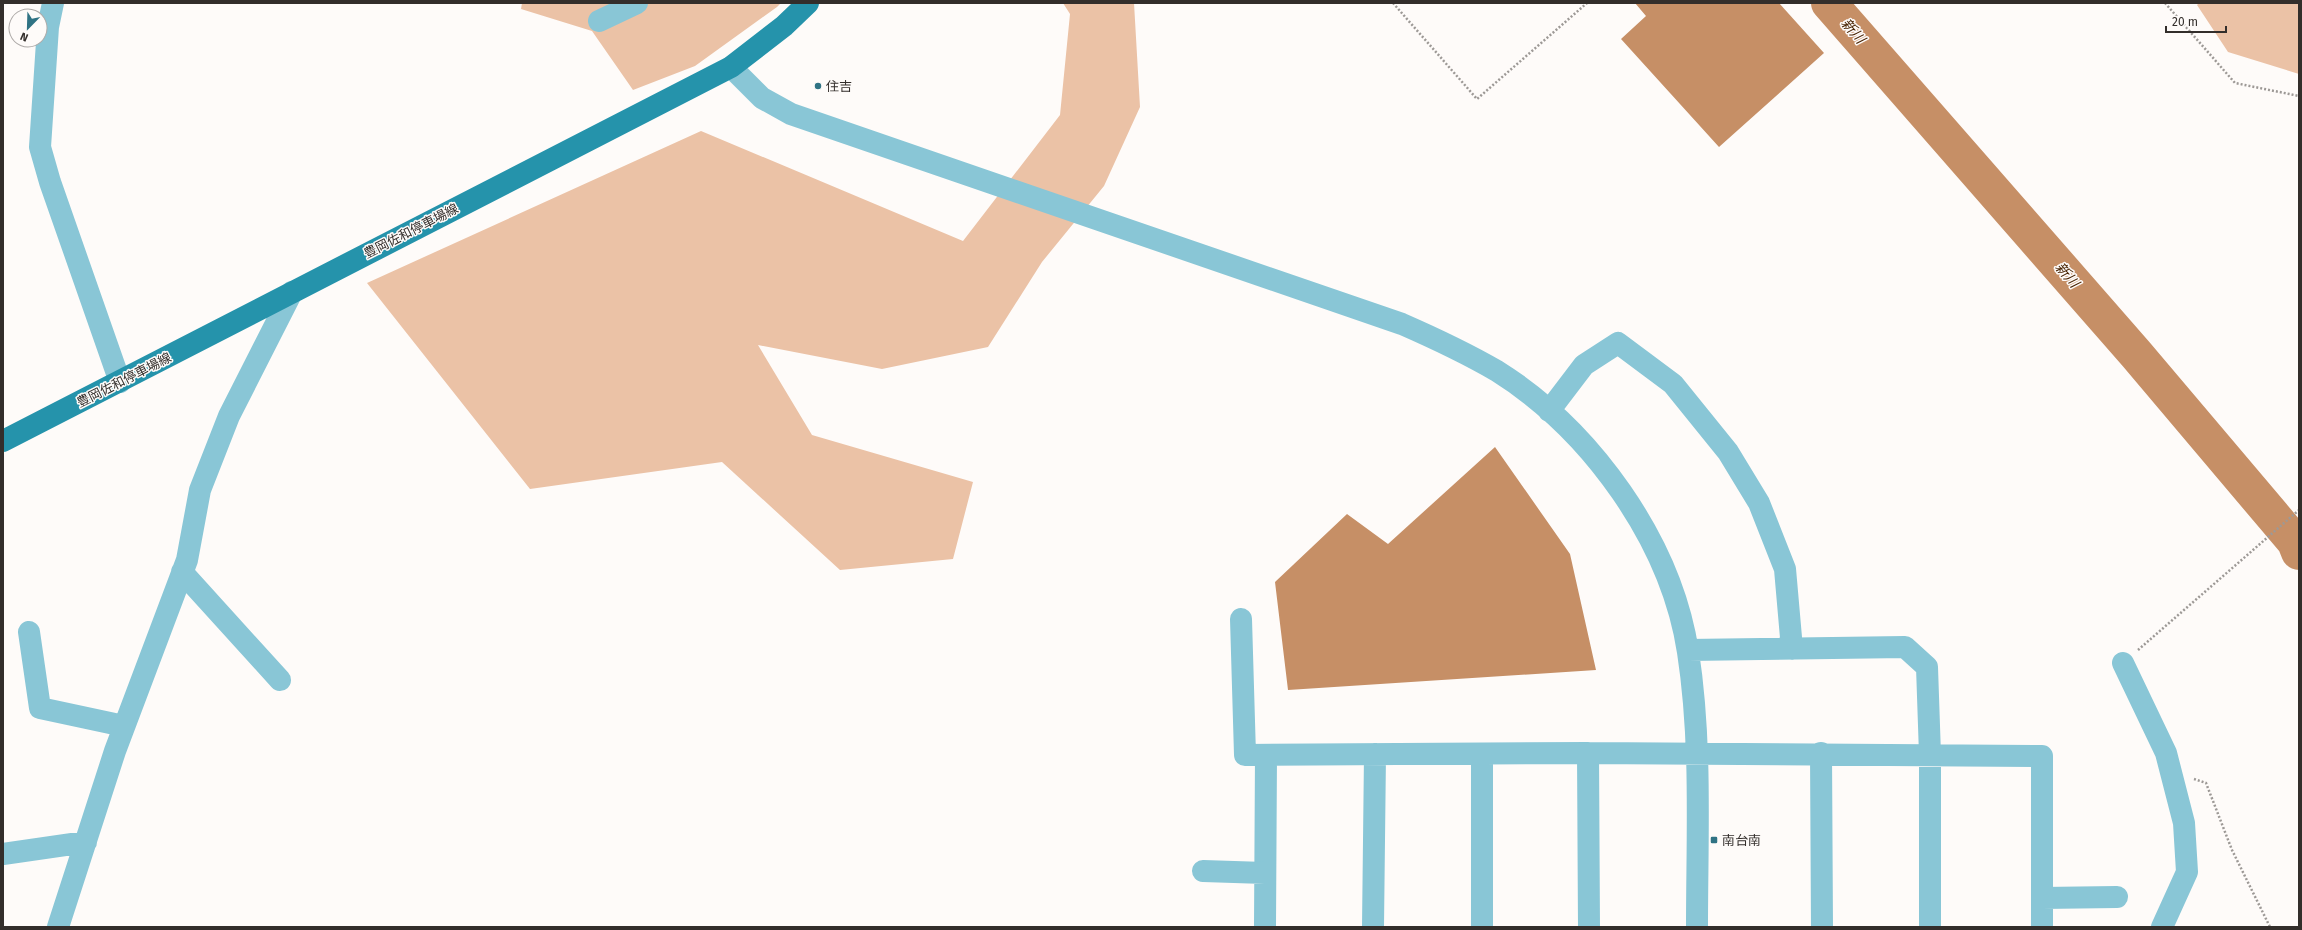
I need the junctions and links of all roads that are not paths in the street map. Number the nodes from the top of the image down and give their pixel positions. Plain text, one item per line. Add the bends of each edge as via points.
1 (53, 3) edge
2 (637, 3) edge
3 (808, 3) edge
4 (599, 21) dead end
5 (731, 67) junction
6 (292, 292) junction
7 (120, 382) junction
8 (1549, 411) junction
9 (3, 442) edge
10 (182, 572) junction
11 (1241, 619) dead end
12 (29, 632) dead end
13 (1792, 649) junction
14 (1688, 650) junction
15 (2123, 663) road end
16 (280, 680) dead end
17 (124, 726) junction
18 (1588, 753) junction
19 (1697, 753) junction
20 (1821, 753) junction
21 (1374, 754) junction
22 (1482, 754) junction
23 (1266, 755) junction
24 (1930, 755) junction
25 (86, 842) junction
26 (3, 854) edge
27 (1203, 871) dead end
28 (1265, 873) junction
29 (2117, 897) dead end
30 (2042, 898) junction
31 (58, 927) edge
32 (1265, 927) edge
33 (1373, 927) edge
34 (1482, 927) edge
35 (1590, 927) edge
36 (1697, 927) edge
37 (1822, 927) edge
38 (1930, 927) edge
39 (2042, 927) edge
40 (2162, 927) edge

1 - 7 street via 48,27 40,147
2 - 4 street
3 - 5 main road, 豊岡佐和停車場線 via 784,26
5 - 6 main road, 豊岡佐和停車場線
5 - 8 street via 762,98 791,114 1402,324 1449,344 1498,372
6 - 7 main road, 豊岡佐和停車場線
6 - 10 street via 229,416 200,490 187,560
7 - 9 main road, 豊岡佐和停車場線
8 - 13 street via 1584,365 1618,343 1673,384 1728,452 1759,503 1785,569
8 - 14 street via 1588,450 1626,500 1653,542 1674,594
10 - 16 street
10 - 17 street
11 - 23 street via 1245,756
12 - 17 street via 40,708
13 - 14 street
13 - 24 street via 1905,647 1927,667
14 - 19 street
15 - 40 street via 2166,753 2184,823 2187,872
17 - 25 street
18 - 19 street
18 - 22 street
18 - 35 street
19 - 20 street
19 - 36 street
20 - 24 street
20 - 37 street
21 - 22 street
21 - 23 street
21 - 33 street
22 - 34 street
23 - 28 street
24 - 30 street via 2042,756
24 - 38 street
25 - 26 street
25 - 31 street
27 - 28 street
28 - 32 street
29 - 30 street
30 - 39 street

